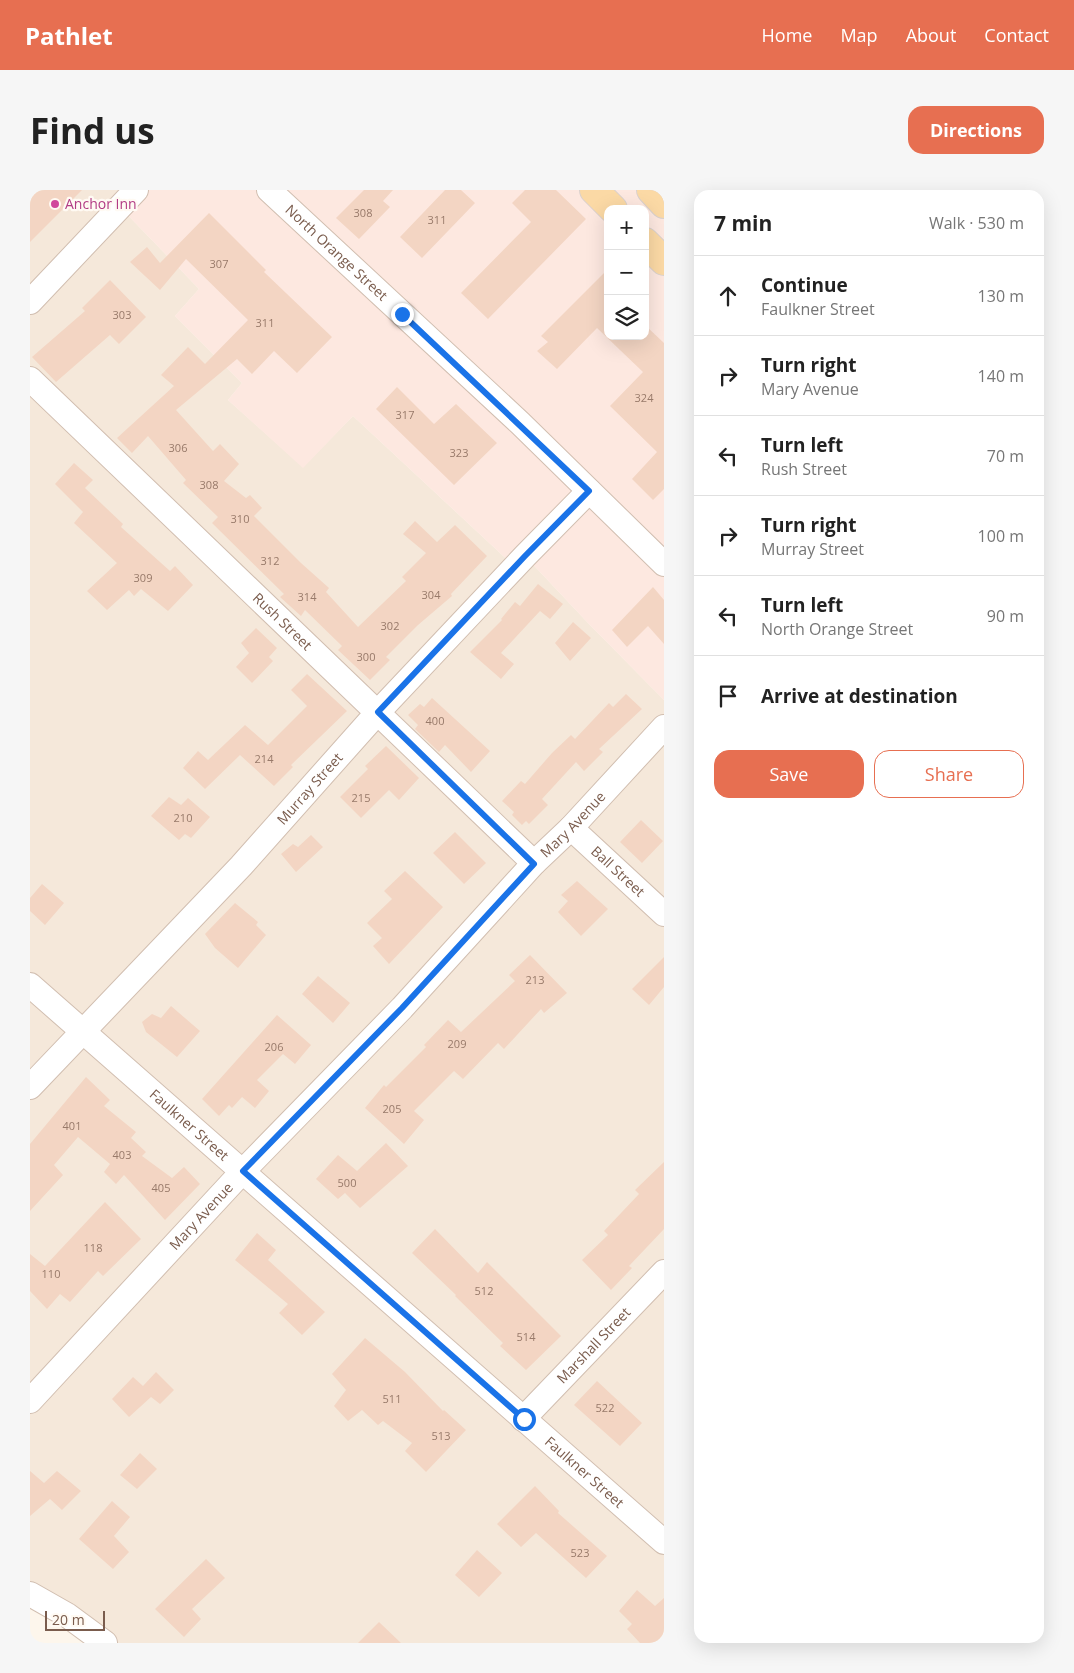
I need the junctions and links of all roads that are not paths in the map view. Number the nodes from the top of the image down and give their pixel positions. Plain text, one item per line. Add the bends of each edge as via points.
1 (136, 190) edge
2 (269, 190) edge
3 (594, 190) edge
4 (650, 190) edge
5 (664, 204) edge
6 (609, 205) edge
7 (649, 246) edge
8 (664, 262) edge
9 (30, 302) edge
10 (30, 379) edge
11 (589, 491) junction
12 (664, 564) edge
13 (378, 712) junction
14 (664, 727) edge
15 (571, 828) junction
16 (534, 864) junction
17 (664, 914) edge
18 (30, 985) edge
19 (84, 1031) junction
20 (30, 1087) edge
21 (243, 1171) junction
22 (664, 1272) edge
23 (30, 1401) edge
24 (524, 1419) junction
25 (664, 1542) edge
26 (30, 1594) edge
27 (105, 1643) edge

1 - 9 street
2 - 11 street, North Orange Street
3 - 6 main road
4 - 5 main road
7 - 8 main road
10 - 13 street, Rush Street
11 - 12 street, North Orange Street
11 - 13 street, Murray Street
13 - 16 street, Rush Street
13 - 19 street, Murray Street via 241,866
14 - 15 street, Mary Avenue
15 - 16 street, Mary Avenue
15 - 17 street, Ball Street
16 - 21 street, Mary Avenue via 402,1008
18 - 19 street, Faulkner Street
19 - 20 street, Murray Street
19 - 21 street, Faulkner Street
21 - 23 street, Mary Avenue
21 - 24 street, Faulkner Street
22 - 24 street, Marshall Street
24 - 25 street, Faulkner Street
26 - 27 street via 67,1615

